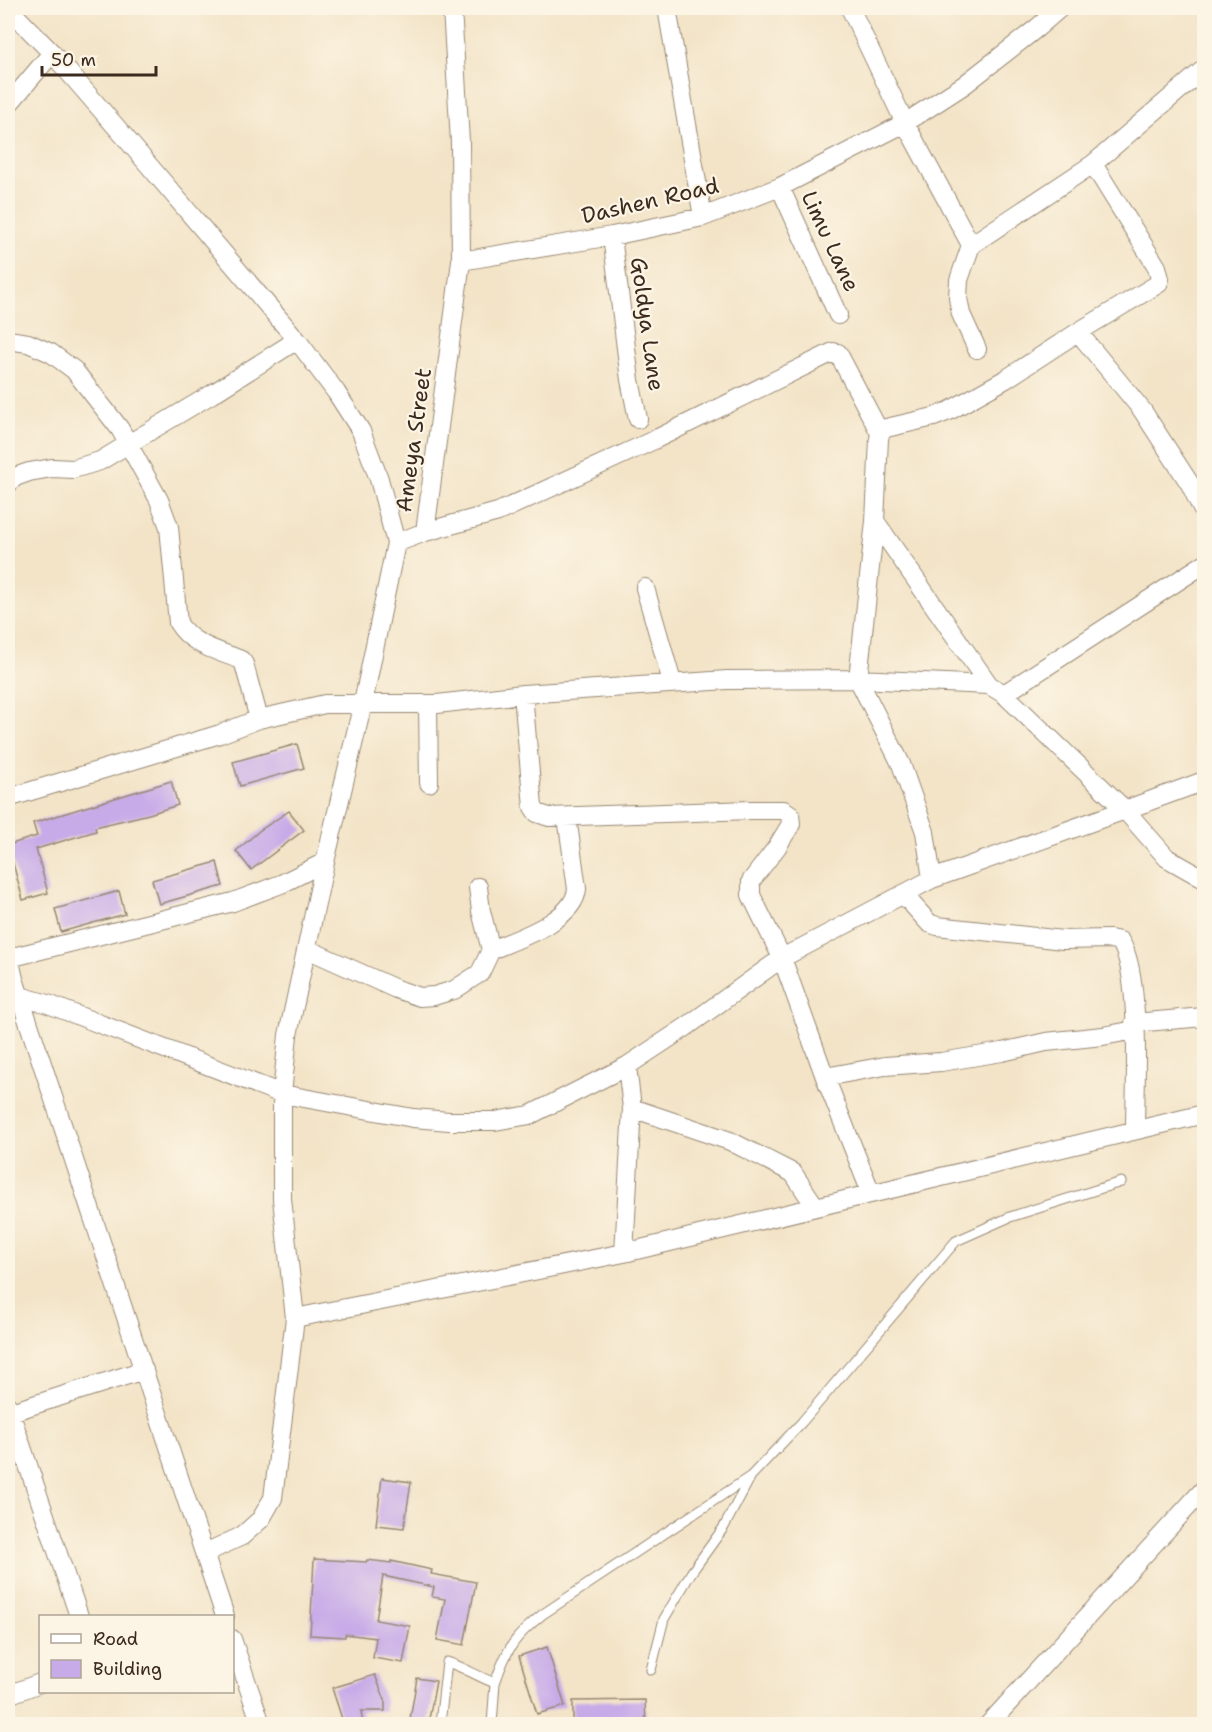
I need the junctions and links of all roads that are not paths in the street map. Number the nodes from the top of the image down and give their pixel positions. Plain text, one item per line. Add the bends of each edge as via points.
1 (8, 8) edge
2 (452, 8) edge
3 (667, 8) edge
4 (850, 8) edge
5 (1060, 8) edge
6 (52, 53) junction
7 (1204, 69) edge
8 (8, 105) edge
9 (905, 123) junction
10 (1093, 164) junction
11 (780, 187) junction
12 (704, 217) junction
13 (612, 236) junction
14 (971, 245) junction
15 (461, 261) junction
16 (838, 315) dead end
17 (1078, 332) junction
18 (8, 340) edge
19 (297, 340) junction
20 (977, 349) dead end
21 (638, 418) dead end
22 (880, 433) junction
23 (128, 443) junction
24 (8, 484) edge
25 (1204, 513) edge
26 (875, 522) junction
27 (425, 532) junction
28 (396, 543) junction
29 (1204, 564) edge
30 (645, 588) dead end
31 (858, 679) junction
32 (672, 682) junction
33 (997, 690) junction
34 (523, 694) junction
35 (363, 703) junction
36 (428, 704) junction
37 (259, 719) junction
38 (1204, 781) edge
39 (429, 783) dead end
40 (8, 798) edge
41 (1125, 810) junction
42 (567, 817) junction
43 (325, 862) junction
44 (932, 879) junction
45 (1204, 879) edge
46 (478, 887) dead end
47 (903, 894) junction
48 (307, 949) junction
49 (491, 950) junction
50 (8, 955) edge
51 (782, 958) junction
52 (14, 986) edge
53 (1204, 1017) edge
54 (1135, 1027) junction
55 (627, 1066) junction
56 (825, 1077) junction
57 (282, 1094) junction
58 (632, 1108) junction
59 (1204, 1114) edge
60 (1136, 1130) junction
61 (1121, 1182) dead end
62 (871, 1193) junction
63 (815, 1206) junction
64 (624, 1253) junction
65 (295, 1318) junction
66 (144, 1370) junction
67 (8, 1411) edge
68 (751, 1476) junction
69 (1204, 1489) edge
70 (205, 1553) junction
71 (78, 1615) edge
72 (224, 1615) edge
73 (234, 1645) edge
74 (651, 1670) dead end
75 (39, 1683) edge
76 (495, 1683) junction
77 (8, 1695) edge
78 (261, 1725) edge
79 (440, 1725) edge
80 (492, 1725) edge
81 (989, 1725) edge

1 - 6 street
2 - 15 street, Ameya Street via 460,142
3 - 12 street
4 - 9 street
5 - 9 street, Dashen Road via 964,85
6 - 8 street
6 - 19 street
7 - 10 street
9 - 11 street, Dashen Road
9 - 14 street
10 - 14 street
10 - 17 street via 1157,267 1160,279 1154,288
11 - 12 street, Dashen Road
11 - 16 street, Limu Lane
12 - 13 street, Dashen Road
13 - 15 street, Dashen Road
13 - 21 street, Goldya Lane
14 - 20 street via 959,280 958,298
15 - 27 street, Ameya Street
17 - 22 street via 949,411
17 - 25 street via 1142,411 1190,484
18 - 23 street via 51,353 74,370
19 - 23 street
19 - 28 street via 361,431
22 - 26 street
22 - 27 street via 838,353 833,352 498,512
23 - 24 street via 100,461 29,472
23 - 37 street via 169,527 178,623 194,641 241,660
26 - 31 street
26 - 33 street
27 - 28 street, Ameya Street
28 - 35 street, Ameya Street
29 - 33 street
30 - 32 street
31 - 32 street
31 - 33 street
31 - 44 street via 901,764 926,832
32 - 34 street
33 - 41 street
34 - 36 street
34 - 42 street via 533,807 549,817
35 - 36 street
35 - 37 street via 325,704
35 - 43 street, Ameya Street
36 - 39 street
37 - 40 street
38 - 41 street
41 - 44 street
41 - 45 street via 1167,858
42 - 49 street via 576,898 566,912 542,927
42 - 51 street via 784,810 790,814 791,825 750,888
43 - 48 street, Ameya Street
43 - 50 street via 233,902
44 - 47 street
46 - 49 street
47 - 51 street
47 - 54 street via 929,923 937,926 1063,940 1120,941 1130,974
48 - 49 street via 420,997 454,990 480,973
48 - 57 street, Ameya Street via 288,1035
50 - 52 street
51 - 55 street
51 - 56 street
52 - 57 street via 48,1004
52 - 66 street
53 - 54 street
54 - 56 street via 1103,1036 1046,1042 962,1059 885,1066
54 - 60 street
55 - 57 street via 530,1115 495,1121 413,1118
55 - 58 street
56 - 62 street
57 - 65 street, Ameya Street via 282,1199
58 - 63 street via 730,1141 793,1173
58 - 64 street
59 - 60 street
60 - 62 street
61 - 68 lane via 1010,1216 956,1241
62 - 63 street
63 - 64 street
64 - 65 street
65 - 70 street, Ameya Street via 273,1498 261,1520 242,1536
66 - 67 street
66 - 70 street
67 - 71 street
68 - 74 lane via 724,1527 664,1619
68 - 76 lane via 543,1614 520,1633 505,1654
69 - 81 street
70 - 72 street
73 - 78 street
75 - 77 street
76 - 79 lane via 447,1662
76 - 80 lane

